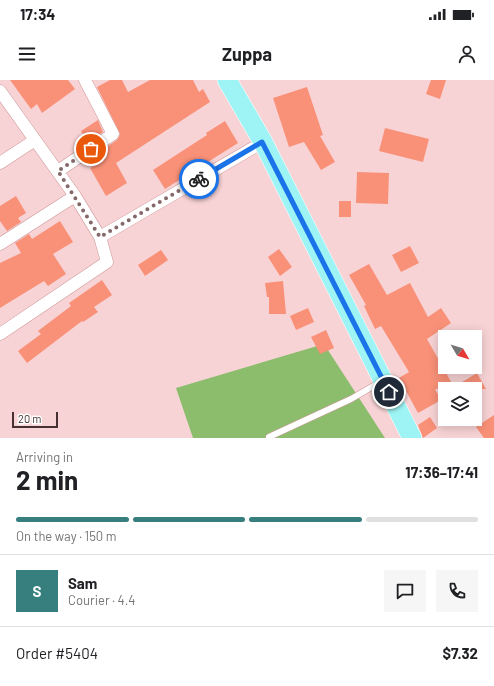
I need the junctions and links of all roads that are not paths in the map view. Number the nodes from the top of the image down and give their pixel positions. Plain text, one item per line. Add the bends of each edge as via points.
1 (85, 80) edge
2 (227, 80) edge
3 (0, 90) edge
4 (35, 140) junction
5 (262, 142) junction
6 (0, 162) edge
7 (58, 171) junction
8 (75, 196) junction
9 (100, 237) junction
10 (0, 244) edge
11 (0, 334) edge
12 (383, 380) junction
13 (269, 437) dead end
14 (412, 438) edge

1 - 7 street via 114,134
2 - 5 main road
3 - 4 street
4 - 6 street
4 - 7 street
5 - 9 street
5 - 12 main road
7 - 8 street
8 - 9 street
8 - 10 street
9 - 11 street via 108,262
12 - 13 lane via 351,399
12 - 14 main road

